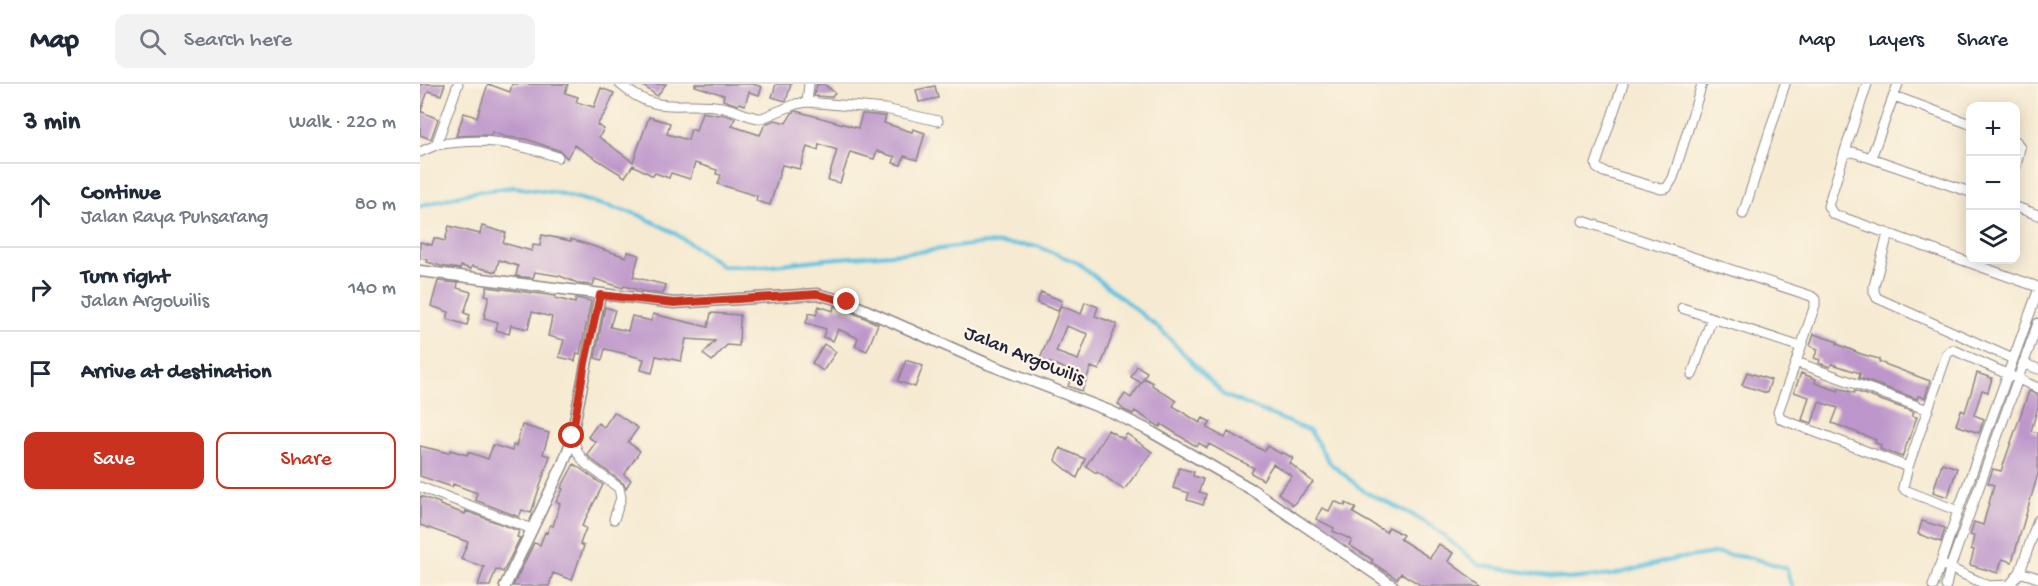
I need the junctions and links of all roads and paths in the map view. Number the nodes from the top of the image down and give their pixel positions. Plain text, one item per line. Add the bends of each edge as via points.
1 (458, 84) edge
2 (620, 84) edge
3 (809, 84) edge
4 (1623, 84) edge
5 (1702, 84) edge
6 (1785, 84) edge
7 (1866, 84) edge
8 (1898, 84) edge
9 (1894, 96) junction
10 (807, 102) junction
11 (938, 121) dead end
12 (1966, 122) edge
13 (436, 145) junction
14 (420, 152) edge
15 (1844, 154) junction
16 (558, 157) dead end
17 (1871, 158) junction
18 (1966, 190) edge
19 (2020, 208) edge
20 (1743, 214) dead end
21 (2038, 215) edge
22 (1583, 221) dead end
23 (1888, 234) junction
24 (420, 271) edge
25 (2038, 287) edge
26 (2038, 291) edge
27 (600, 295) junction
28 (1682, 308) dead end
29 (1712, 318) junction
30 (2038, 323) edge
31 (1801, 347) junction
32 (2013, 359) junction
33 (1796, 362) junction
34 (2023, 363) junction
35 (2038, 369) edge
36 (2007, 374) junction
37 (1692, 375) dead end
38 (2018, 379) junction
39 (2038, 388) edge
40 (1928, 410) junction
41 (572, 436) junction
42 (1976, 464) junction
43 (1908, 467) junction
44 (1988, 468) junction
45 (420, 488) edge
46 (1958, 511) junction
47 (614, 519) dead end
48 (2038, 519) edge
49 (532, 530) junction
50 (1940, 563) junction
51 (1950, 568) junction
52 (2020, 572) junction
53 (2038, 578) edge
54 (1986, 585) edge
55 (506, 586) edge
56 (1393, 586) edge
57 (1933, 586) edge
58 (1946, 586) edge
59 (2009, 586) edge

1 - 13 street
2 - 10 street via 648,102 722,107 758,118
3 - 10 street
4 - 5 street via 1597,168 1662,189 1673,178
6 - 20 street
7 - 15 street
8 - 9 street
9 - 12 street
9 - 17 street
10 - 11 street via 874,107
13 - 14 street
13 - 16 street via 507,142
15 - 17 street via 1853,152
15 - 23 street via 1829,201 1830,211
17 - 18 street
19 - 21 street
22 - 31 street via 1807,293 1815,299 1815,305
23 - 25 street
23 - 32 street via 1874,286 1877,298
24 - 27 street, Jalan Argowilis
26 - 32 street
27 - 41 street
27 - 56 street, Jalan Argowilis via 674,303 817,294 847,302 1148,430 1251,489
28 - 29 street
29 - 31 street
29 - 37 street
30 - 34 street
31 - 33 street
32 - 36 street
33 - 40 street
33 - 43 street via 1778,412 1782,419
34 - 35 street
34 - 38 street
36 - 38 street
36 - 40 street via 1950,351
36 - 42 street
38 - 39 street
38 - 44 street
40 - 43 street
41 - 47 street via 586,464 619,488 621,498
41 - 49 street
42 - 44 street
42 - 46 street
43 - 46 street via 1903,489
44 - 51 street
45 - 49 street
46 - 50 street
48 - 52 street
49 - 55 street
50 - 51 street
50 - 57 street
51 - 54 street
51 - 58 street
52 - 53 street
52 - 59 street
54 - 59 street

